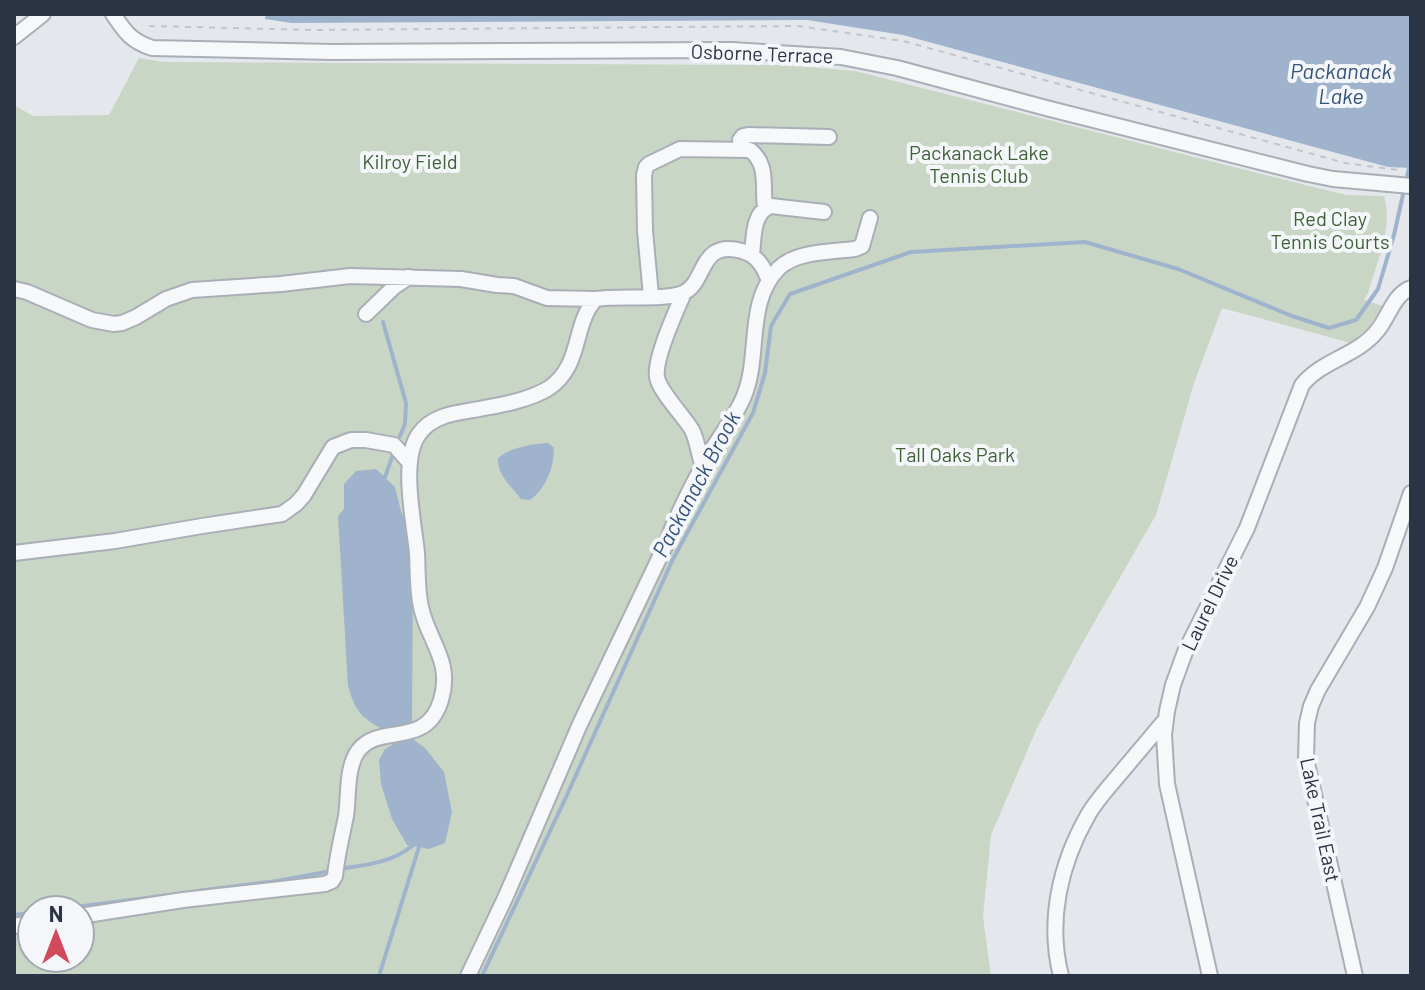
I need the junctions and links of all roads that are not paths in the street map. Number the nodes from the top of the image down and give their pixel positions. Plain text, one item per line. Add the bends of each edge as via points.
1 (43, 14) edge
2 (113, 14) edge
3 (14, 37) edge
4 (829, 137) dead end
5 (745, 150) junction
6 (1411, 186) edge
7 (765, 207) junction
8 (824, 212) dead end
9 (870, 218) dead end
10 (755, 257) junction
11 (789, 260) junction
12 (410, 276) junction
13 (769, 281) junction
14 (1411, 288) edge
15 (14, 289) edge
16 (684, 293) junction
17 (651, 296) junction
18 (596, 299) junction
19 (366, 314) dead end
20 (417, 436) junction
21 (394, 445) junction
22 (410, 463) junction
23 (703, 466) junction
24 (1411, 493) edge
25 (14, 553) edge
26 (1166, 719) junction
27 (96, 914) edge
28 (468, 976) edge
29 (1061, 976) edge
30 (1210, 976) edge
31 (1355, 976) edge

1 - 3 street
2 - 6 street, Osborne Terrace via 126,33 152,48 732,50 841,57 1308,174
4 - 5 street via 748,135 740,140
5 - 7 street via 762,166
5 - 17 street via 680,149 646,167
7 - 8 street
7 - 10 street via 756,223
9 - 11 street via 862,246
10 - 11 street
10 - 13 street
10 - 16 street via 731,248 716,252
11 - 13 street
12 - 15 street via 192,290 114,324
12 - 18 street via 514,286 547,298
12 - 19 street
13 - 23 street via 744,396
14 - 26 street, Laurel Drive via 1403,291 1363,345 1318,369 1302,385 1247,528 1185,652
16 - 17 street
16 - 23 street via 656,374 694,435
17 - 18 street
18 - 20 street via 586,312 567,368 551,386 530,397 445,416
20 - 21 street
20 - 22 street
21 - 22 street
21 - 25 street via 357,440 333,447 304,495 282,514
22 - 27 street via 421,606 440,652 442,696 424,726 373,740 353,760 332,881
23 - 28 street
24 - 31 street, Lake Trail East via 1385,568 1318,690 1307,723 1306,759
26 - 29 street via 1089,813 1070,851 1055,921
26 - 30 street, Laurel Drive via 1167,784

